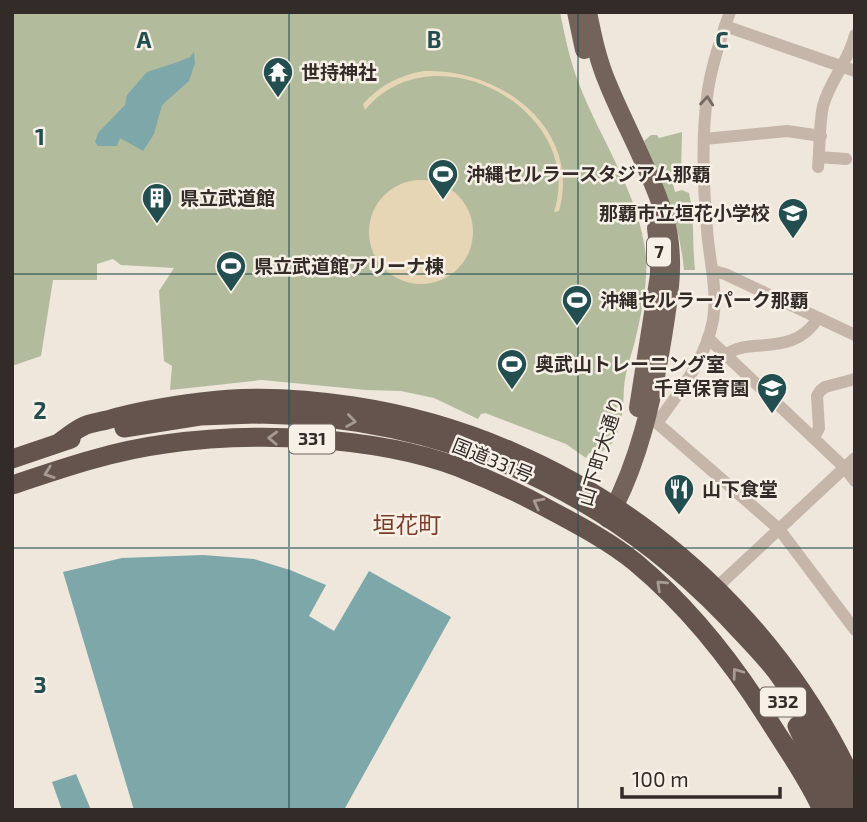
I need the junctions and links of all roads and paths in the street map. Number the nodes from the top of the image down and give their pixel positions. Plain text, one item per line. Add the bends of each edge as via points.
1 (576, 12) edge
2 (588, 12) edge
3 (730, 12) edge
4 (725, 26) junction
5 (855, 35) edge
6 (849, 68) edge
7 (821, 136) junction
8 (704, 139) junction
9 (846, 159) dead end
10 (714, 271) junction
11 (818, 318) junction
12 (855, 335) edge
13 (708, 338) junction
14 (726, 355) junction
15 (855, 379) edge
16 (652, 421) junction
17 (814, 438) junction
18 (60, 442) junction
19 (12, 459) edge
20 (850, 463) edge
21 (855, 481) edge
22 (12, 485) edge
23 (610, 503) junction
24 (779, 529) junction
25 (598, 536) junction
26 (715, 596) junction
27 (855, 630) edge
28 (805, 779) junction
29 (854, 783) edge
30 (811, 810) edge
31 (822, 810) edge
32 (835, 810) edge
33 (852, 810) edge

1 - 23 main road, 山下町大通り / 7 via 594,80 651,212 659,253 638,410
2 - 16 main road, 山下町大通り / 7 via 604,73 663,210 670,241 671,283
3 - 4 street
4 - 6 street
8 -> 4 street via 707,91
5 - 6 street
6 - 7 street via 823,107
7 - 8 street via 788,131
7 - 9 street via 819,162
8 - 10 street via 707,233
10 - 11 street
10 - 13 street
11 - 12 street
11 - 14 street via 793,339 733,349
13 - 14 street
13 - 16 street via 691,377
14 - 17 street
15 - 17 street via 820,391 819,428
16 - 23 main road, 山下町大通り / 7
16 - 24 street
17 - 20 street
18 - 19 highway, 国道331号 / 331
18 - 23 highway, 国道331号 / 331 via 82,426 133,412 233,397 323,402 440,424 517,453
18 -> 26 highway, 国道331号 / 331, bridge via 200,416 318,416 380,425 450,442 569,493
20 - 21 street
20 - 24 street
25 -> 22 highway, 国道331号 / 331 via 517,492 457,467 400,451 304,439 166,443 74,464
23 - 25 main road, 山下町大通り / 7
23 - 26 highway, 国道331号 / 331 via 666,545
24 - 26 street
24 - 27 street
28 -> 25 highway, 国道331号 / 331 via 759,704 708,635 647,573
26 - 29 highway, 国道331号 / 331 via 752,627 792,677
26 - 32 highway, 332, bridge via 790,713
26 - 33 highway, 国道331号 / 331, bridge via 793,697 824,748
28 - 29 highway via 825,801 838,798
28 - 30 highway
28 - 31 highway, 国道331号 / 331

